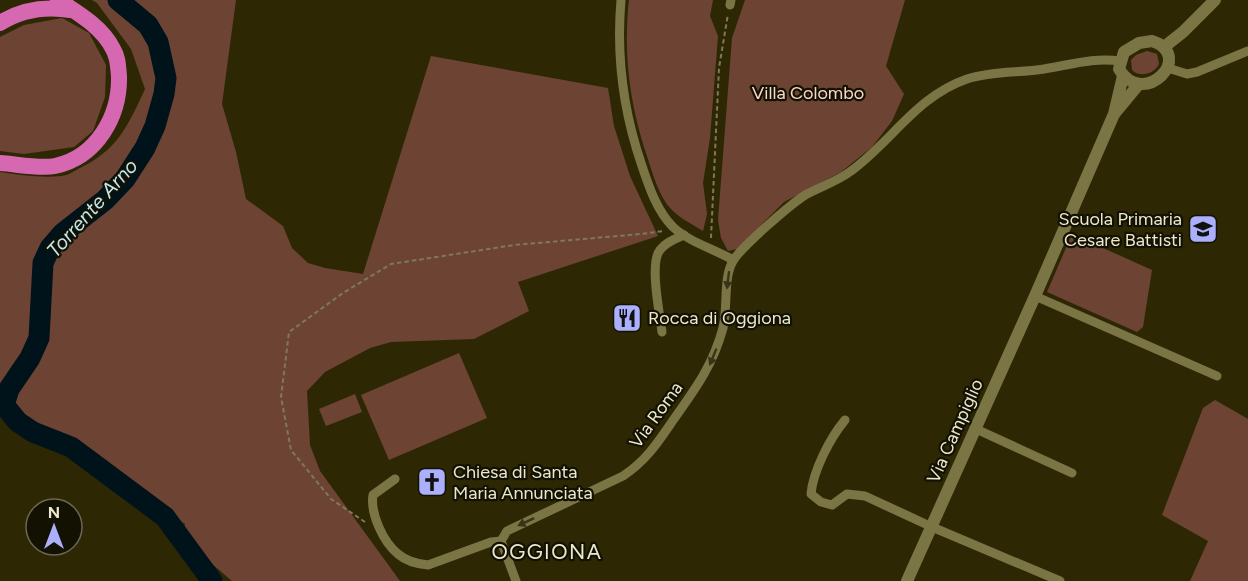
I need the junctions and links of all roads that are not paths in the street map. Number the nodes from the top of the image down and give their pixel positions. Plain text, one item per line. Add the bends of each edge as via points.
1 (58, 0) edge
2 (621, 0) edge
3 (1215, 0) edge
4 (74, 10) junction
5 (0, 22) edge
6 (1164, 47) junction
7 (1248, 51) edge
8 (1120, 61) junction
9 (1168, 68) junction
10 (1123, 76) junction
11 (1139, 84) junction
12 (1114, 114) junction
13 (0, 163) edge
14 (684, 235) junction
15 (733, 260) junction
16 (1035, 296) junction
17 (662, 332) dead end
18 (1217, 376) dead end
19 (845, 420) dead end
20 (976, 429) junction
21 (1072, 473) dead end
22 (395, 479) dead end
23 (932, 527) junction
24 (501, 541) junction
25 (516, 581) edge
26 (907, 581) edge
27 (1060, 581) edge

1 - 4 highway
2 - 14 street via 619,57 634,144 652,194 667,220
3 - 6 street
4 - 5 highway via 35,9
4 - 13 highway via 113,49 118,63 119,92 113,115 98,142 72,161 53,166
6 - 8 street via 1152,42 1139,43 1124,52
6 - 9 street via 1170,59
7 - 9 street via 1197,72 1187,74
8 - 10 street
8 - 15 street via 1083,61 981,75 945,89 912,112 851,171 795,203
9 - 11 street via 1162,77
10 - 11 street
10 - 12 street, Via Campiglio
11 - 12 street, Via Campiglio
12 - 16 street, Via Campiglio
14 - 15 street
14 - 17 street via 658,252
15 -> 24 street, Via Roma via 723,326 706,374 650,454 623,476 507,531
16 - 18 street
16 - 20 street, Via Campiglio
19 - 23 street via 834,434 813,481 813,497 832,505 847,494 865,496
20 - 21 street
20 - 23 street, Via Campiglio
22 - 24 street via 373,495 372,504 375,518 397,554 418,565 428,565
23 - 26 street, Via Campiglio
23 - 27 street
24 - 25 street

